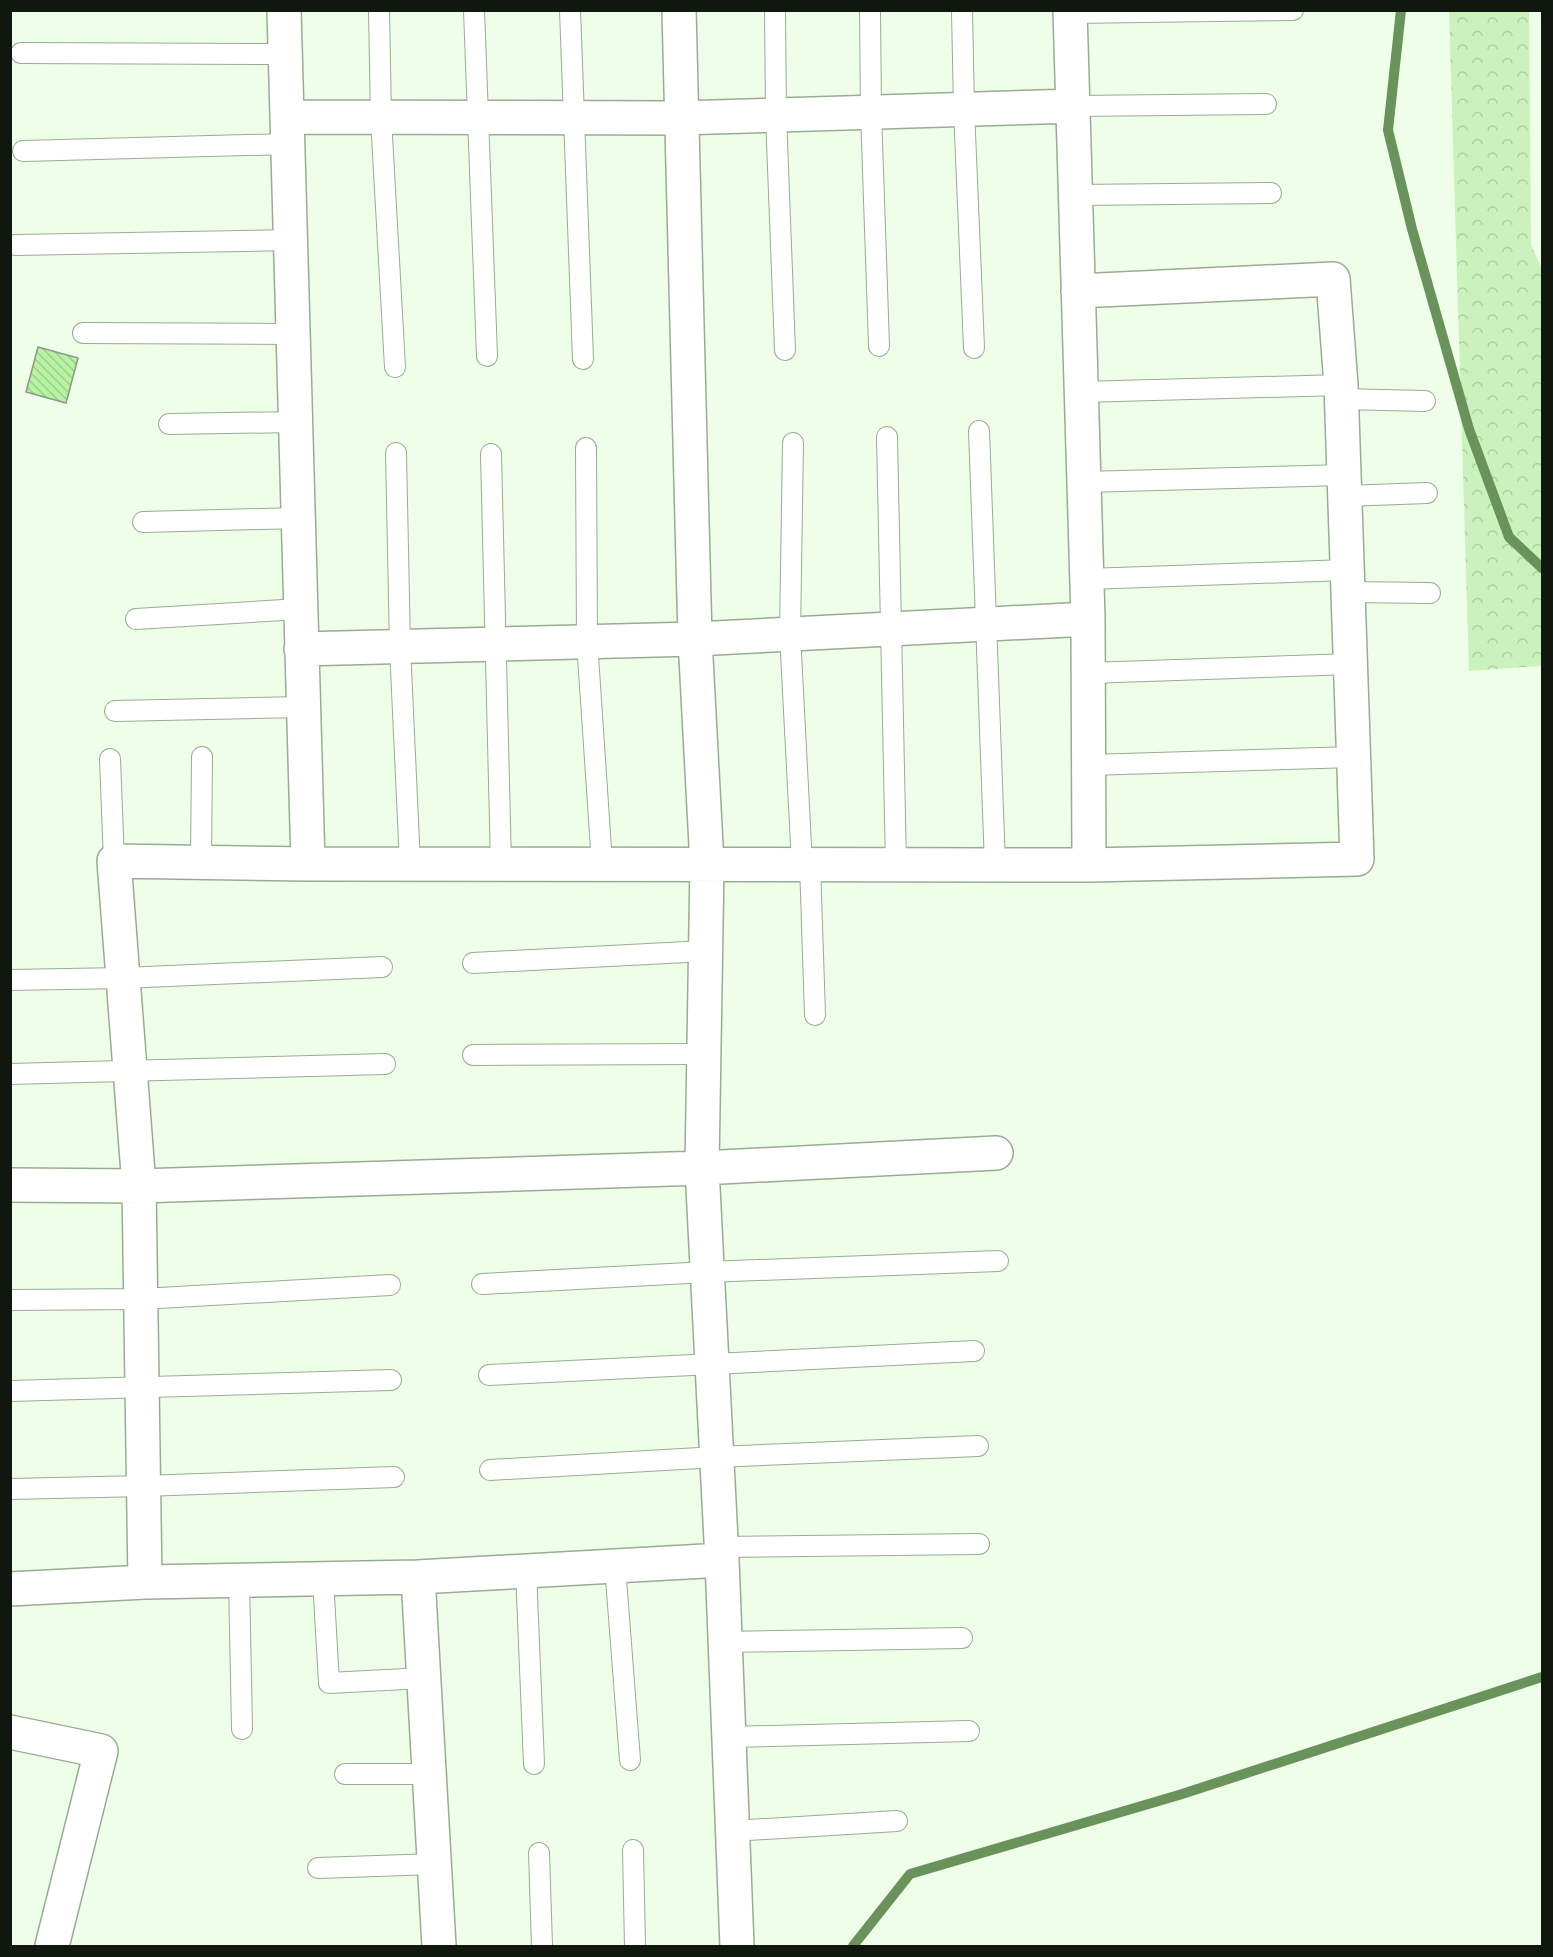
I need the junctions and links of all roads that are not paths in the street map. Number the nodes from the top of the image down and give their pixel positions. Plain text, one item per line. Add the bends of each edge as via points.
1 (284, 10) edge
2 (379, 10) edge
3 (474, 10) edge
4 (570, 10) edge
5 (679, 10) edge
6 (775, 10) edge
7 (870, 10) edge
8 (962, 10) edge
9 (1293, 10) edge
10 (1070, 12) edge
11 (21, 52) dead end
12 (285, 54) junction
13 (1266, 104) dead end
14 (1073, 106) junction
15 (964, 109) junction
16 (871, 112) junction
17 (776, 115) junction
18 (476, 117) junction
19 (381, 118) junction
20 (574, 118) junction
21 (680, 118) junction
22 (287, 130) junction
23 (23, 151) dead end
24 (1271, 193) dead end
25 (1075, 195) junction
26 (291, 240) junction
27 (15, 245) dead end
28 (1078, 291) junction
29 (83, 333) dead end
30 (293, 334) junction
31 (879, 346) dead end
32 (975, 348) dead end
33 (785, 350) dead end
34 (487, 356) dead end
35 (583, 359) dead end
36 (394, 367) dead end
37 (1081, 392) junction
38 (1342, 392) junction
39 (1425, 401) dead end
40 (295, 422) junction
41 (169, 424) dead end
42 (979, 431) dead end
43 (887, 437) dead end
44 (793, 443) dead end
45 (586, 448) dead end
46 (396, 453) dead end
47 (491, 454) dead end
48 (1084, 482) junction
49 (1345, 486) junction
50 (1427, 493) dead end
51 (298, 518) junction
52 (143, 522) dead end
53 (1087, 579) junction
54 (1348, 581) junction
55 (1430, 593) dead end
56 (300, 609) junction
57 (136, 618) dead end
58 (1088, 619) junction
59 (985, 624) junction
60 (892, 629) junction
61 (790, 633) junction
62 (695, 639) junction
63 (587, 641) junction
64 (494, 644) junction
65 (400, 647) junction
66 (301, 649) junction
67 (1351, 664) junction
68 (1088, 673) junction
69 (303, 707) junction
70 (115, 711) dead end
71 (202, 757) dead end
72 (1354, 757) junction
73 (110, 759) dead end
74 (1089, 765) junction
75 (114, 861) junction
76 (201, 862) junction
77 (308, 864) junction
78 (410, 864) junction
79 (501, 864) junction
80 (602, 864) junction
81 (707, 864) junction
82 (806, 864) junction
83 (896, 864) junction
84 (994, 865) junction
85 (1089, 865) junction
86 (706, 951) junction
87 (473, 963) dead end
88 (382, 967) dead end
89 (123, 978) junction
90 (10, 980) edge
91 (815, 1015) dead end
92 (704, 1054) junction
93 (473, 1055) dead end
94 (385, 1064) dead end
95 (130, 1070) junction
96 (10, 1074) edge
97 (996, 1153) dead end
98 (702, 1168) junction
99 (10, 1185) edge
100 (139, 1186) junction
101 (998, 1261) dead end
102 (707, 1272) junction
103 (483, 1284) dead end
104 (390, 1285) dead end
105 (141, 1299) junction
106 (10, 1300) edge
107 (974, 1351) dead end
108 (713, 1364) junction
109 (489, 1375) dead end
110 (391, 1380) dead end
111 (142, 1387) junction
112 (10, 1391) edge
113 (978, 1446) dead end
114 (717, 1457) junction
115 (490, 1470) dead end
116 (394, 1477) dead end
117 (144, 1486) junction
118 (10, 1489) edge
119 (979, 1544) dead end
120 (722, 1553) junction
121 (615, 1566) junction
122 (526, 1571) junction
123 (418, 1577) junction
124 (321, 1579) junction
125 (239, 1580) junction
126 (145, 1582) junction
127 (10, 1589) edge
128 (962, 1638) dead end
129 (725, 1642) junction
130 (424, 1678) junction
131 (242, 1729) dead end
132 (969, 1731) dead end
133 (10, 1732) edge
134 (729, 1737) junction
135 (630, 1760) dead end
136 (534, 1764) dead end
137 (345, 1774) dead end
138 (429, 1774) junction
139 (897, 1821) dead end
140 (732, 1831) junction
141 (633, 1850) dead end
142 (539, 1853) dead end
143 (435, 1864) junction
144 (318, 1868) dead end
145 (52, 1947) edge
146 (440, 1947) edge
147 (542, 1947) edge
148 (635, 1947) edge
149 (736, 1947) edge

1 - 12 street
2 - 19 lane
3 - 18 lane
4 - 20 lane
5 - 21 street
6 - 17 lane
7 - 16 lane
8 - 15 lane
9 - 10 lane
10 - 14 street
11 - 12 lane
12 - 22 street
13 - 14 lane
14 - 15 street
14 - 25 street
15 - 16 street
15 - 32 lane
16 - 17 street
16 - 31 lane
17 - 21 street
17 - 33 lane
18 - 19 street
18 - 20 street
18 - 34 lane
19 - 22 street
19 - 36 lane
20 - 21 street
20 - 35 lane
21 - 62 street
22 - 23 lane
22 - 26 street
24 - 25 lane
25 - 28 street
26 - 27 lane
26 - 30 street
28 - 37 street
28 - 38 street via 1333,279
29 - 30 lane
30 - 40 street
37 - 38 lane
37 - 48 street
38 - 39 lane
38 - 49 street
40 - 41 lane
40 - 51 street
42 - 59 lane
43 - 60 lane
44 - 61 lane
45 - 63 lane
46 - 65 lane
47 - 64 lane
48 - 49 lane
48 - 53 street
49 - 50 lane
49 - 54 street
51 - 52 lane
51 - 56 street
53 - 54 lane
53 - 58 street
54 - 55 lane
54 - 67 street
56 - 57 lane
56 - 66 street
58 - 59 street
58 - 68 street
59 - 60 street
59 - 84 lane
60 - 61 street
60 - 83 lane
61 - 62 street
61 - 82 lane
62 - 63 street
62 - 81 street
63 - 64 street
63 - 80 lane
64 - 65 street
64 - 79 lane
65 - 66 street
65 - 78 lane
66 - 69 street
67 - 68 lane
67 - 72 street
68 - 74 street
69 - 70 lane
69 - 77 street
71 - 76 lane
72 - 74 lane
72 - 85 street via 1357,859
73 - 75 lane
74 - 85 street
75 - 76 street
75 - 89 street
76 - 77 street
77 - 78 street
78 - 79 street
79 - 80 street
80 - 81 street
81 - 82 street
81 - 86 street
82 - 83 street
82 - 91 lane
83 - 84 street
84 - 85 street
86 - 87 lane
86 - 92 street
88 - 89 lane
89 - 90 lane
89 - 95 street
92 - 93 lane
92 - 98 street
94 - 95 lane
95 - 96 lane
95 - 100 street
97 - 98 street
98 - 100 street
98 - 102 street
99 - 100 street
100 - 105 street
101 - 102 lane
102 - 103 lane
102 - 108 street
104 - 105 lane
105 - 106 lane
105 - 111 street
107 - 108 lane
108 - 109 lane
108 - 114 street
110 - 111 lane
111 - 112 lane
111 - 117 street
113 - 114 lane
114 - 115 lane
114 - 120 street
116 - 117 lane
117 - 118 lane
117 - 126 street
119 - 120 lane
120 - 121 street
120 - 129 street
121 - 122 street
121 - 135 lane
122 - 123 street
122 - 136 lane
123 - 124 street
123 - 130 street
124 - 125 street
124 - 130 lane via 329,1683
125 - 126 street
125 - 131 lane
126 - 127 street
128 - 129 lane
129 - 134 street
130 - 138 street
132 - 134 lane
133 - 145 street via 101,1751
134 - 140 street
137 - 138 lane
138 - 143 street
139 - 140 lane
140 - 149 street
141 - 148 lane
142 - 147 lane
143 - 144 lane
143 - 146 street

